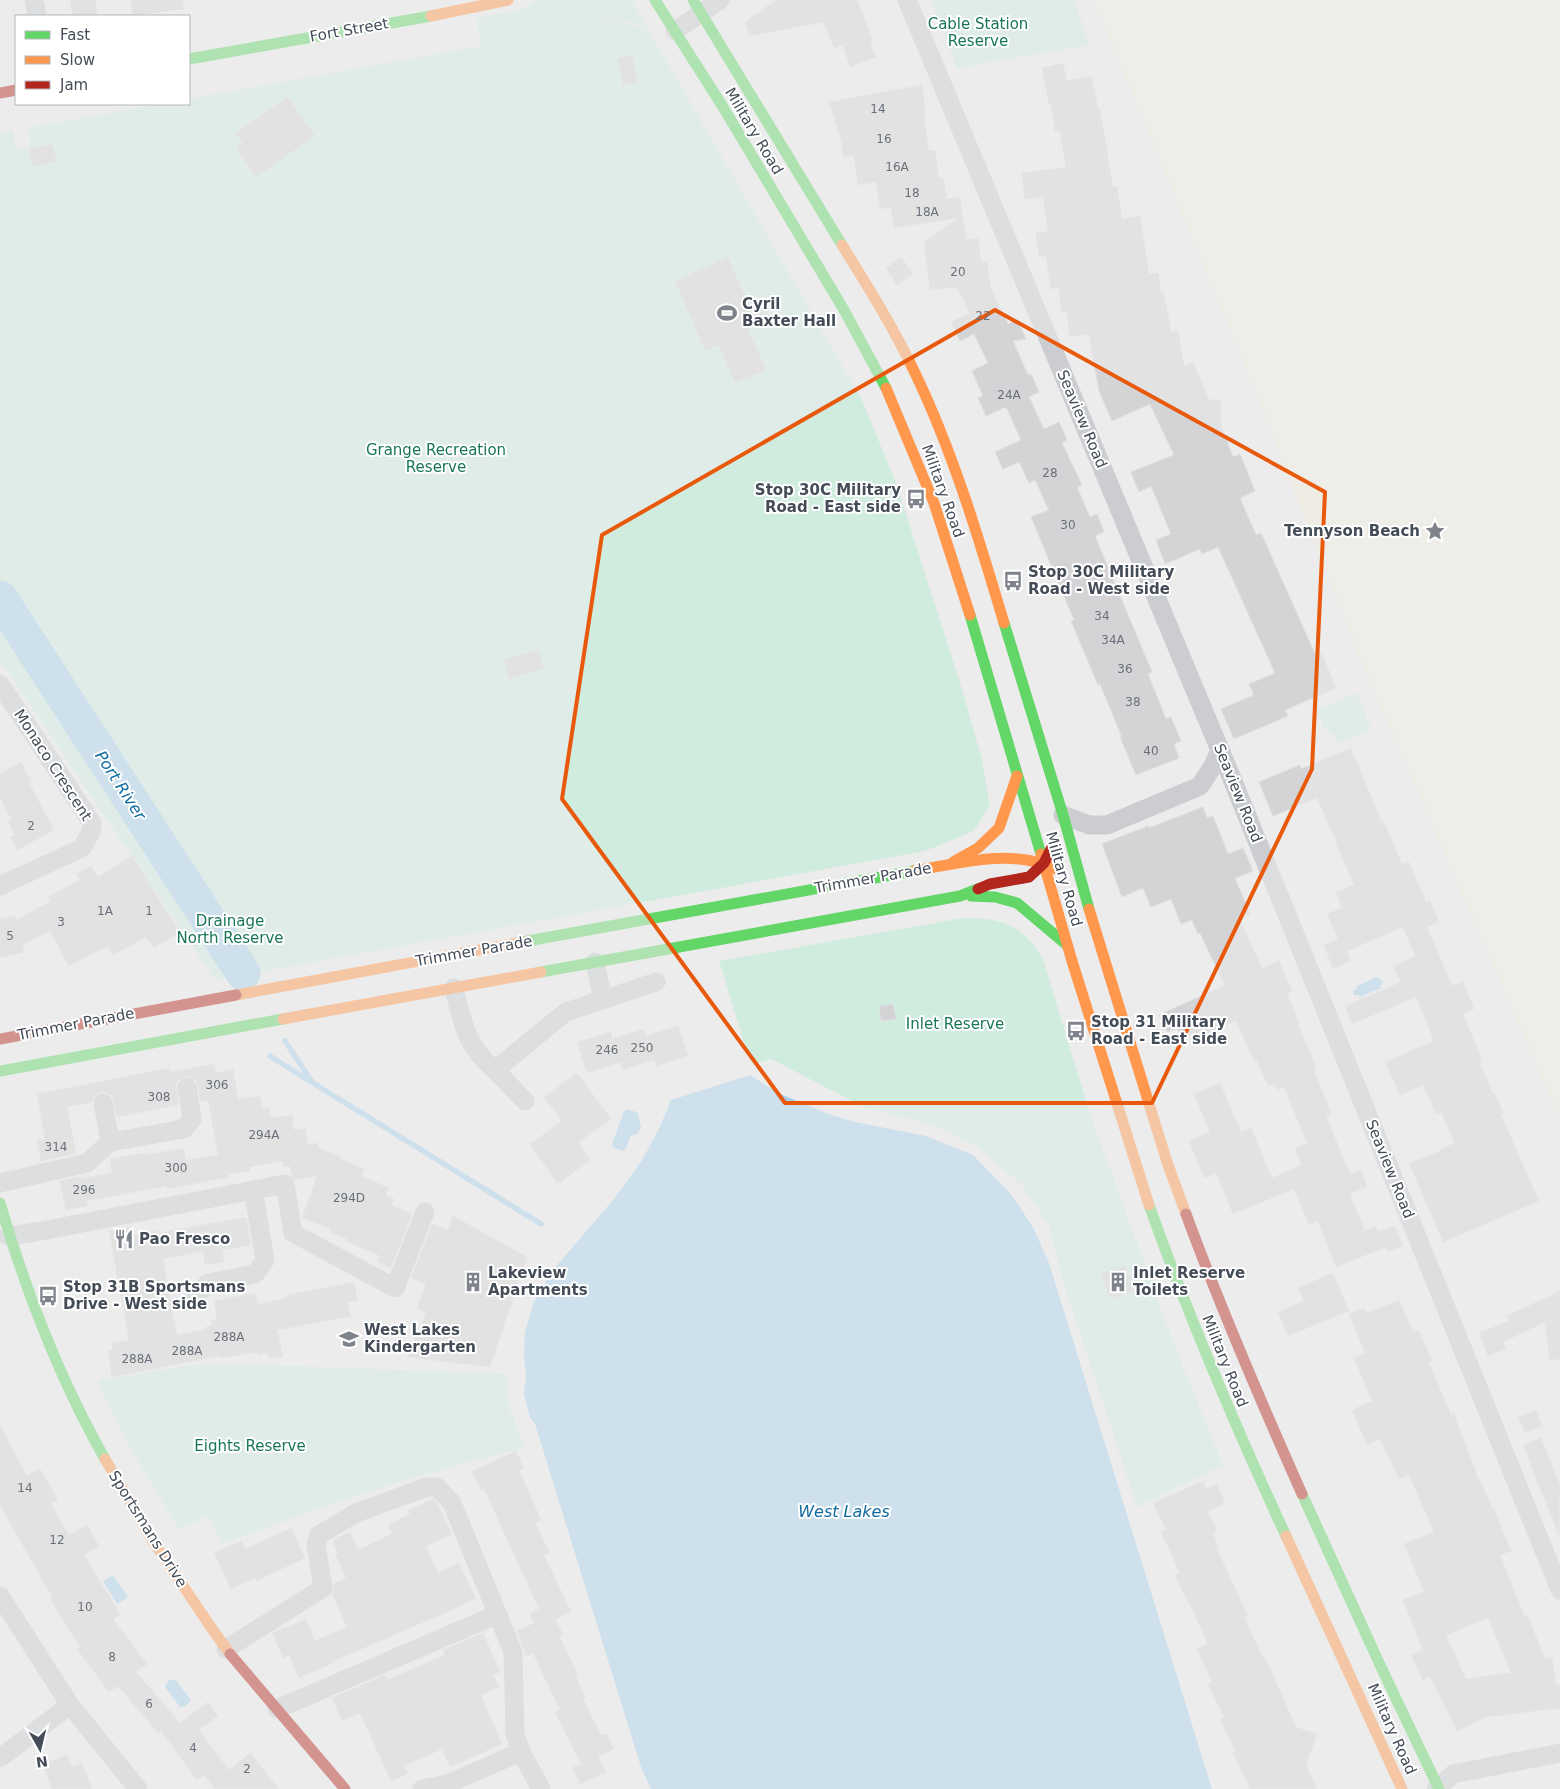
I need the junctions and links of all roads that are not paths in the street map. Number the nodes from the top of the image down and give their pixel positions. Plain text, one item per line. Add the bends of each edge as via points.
1 (34, 0) edge
2 (508, 0) edge
3 (655, 0) edge
4 (720, 0) edge
5 (908, 0) edge
6 (697, 6) edge
7 (38, 15) edge
8 (675, 32) junction
9 (190, 59) edge
10 (15, 90) edge
11 (0, 93) edge
12 (0, 684) edge
13 (1220, 750) junction
14 (1017, 776) junction
15 (1057, 812) junction
16 (1052, 840) dead end
17 (1044, 863) junction
18 (948, 865) junction
19 (0, 886) edge
20 (960, 896) junction
21 (1086, 899) junction
22 (1067, 945) junction
23 (595, 962) junction
24 (656, 982) dead end
25 (454, 988) junction
26 (603, 1000) junction
27 (0, 1039) edge
28 (495, 1070) junction
29 (0, 1071) edge
30 (187, 1087) dead end
31 (525, 1101) dead end
32 (103, 1103) dead end
33 (110, 1142) junction
34 (0, 1184) edge
35 (252, 1190) junction
36 (0, 1204) edge
37 (425, 1212) dead end
38 (8, 1236) junction
39 (190, 1302) dead end
40 (1560, 1590) edge
41 (0, 1596) edge
42 (498, 1614) junction
43 (226, 1649) junction
44 (70, 1705) junction
45 (277, 1709) junction
46 (521, 1752) junction
47 (1560, 1753) edge
48 (0, 1758) edge
49 (342, 1788) edge
50 (1438, 1788) edge
51 (138, 1789) edge
52 (422, 1789) edge
53 (541, 1789) edge
54 (1402, 1789) edge

1 - 7 street
2 - 9 main road, Fort Street
3 - 8 main road, Military Road
4 - 6 street
5 - 13 street, Seaview Road
6 - 8 street
6 - 15 main road, Military Road via 888,320 916,374 982,549 1053,784
8 - 14 main road, Military Road via 844,310 886,387 934,503
10 - 11 main road
12 - 19 street, Monaco Crescent via 92,823 82,848
13 - 15 street via 1200,786 1116,821 1089,825
13 - 40 street, Seaview Road
14 - 17 main road, Military Road
14 - 18 main road, Trimmer Parade via 999,828 978,848
15 - 21 main road, Military Road
16 - 17 main road via 1052,848
17 - 18 main road, Trimmer Parade via 1020,857
17 - 20 main road via 1029,877 990,884
17 - 21 main road, Trimmer Parade via 1068,879
17 - 22 main road, Military Road
18 - 27 main road, Trimmer Parade
20 - 22 main road via 995,897 1017,903
20 - 23 main road
21 - 50 main road, Military Road via 1167,1162 1205,1266 1276,1436
22 - 54 main road, Military Road via 1139,1176 1198,1336 1246,1450
23 - 25 main road
23 - 26 street
24 - 26 street
25 - 28 street via 467,1038 482,1060
25 - 29 main road
26 - 28 street via 566,1012
28 - 31 street
30 - 33 street via 192,1119 184,1129
32 - 33 street
33 - 34 street via 87,1163
35 - 37 street via 285,1184 293,1233 395,1288
35 - 38 street
35 - 39 street via 265,1260 255,1274 208,1283
36 - 38 main road, Sportsmans Drive
38 - 43 main road, Sportsmans Drive via 36,1312 100,1451 154,1542
41 - 44 street
42 - 43 street via 452,1503 437,1487 427,1487 356,1513 319,1536 316,1544 323,1588
42 - 45 street
42 - 46 street via 513,1652 515,1734
43 - 45 main road, Sportsmans Drive
44 - 48 street
44 - 51 street
45 - 49 main road, Sportsmans Drive
46 - 52 street via 447,1784
46 - 53 street
47 - 50 street via 1453,1774

